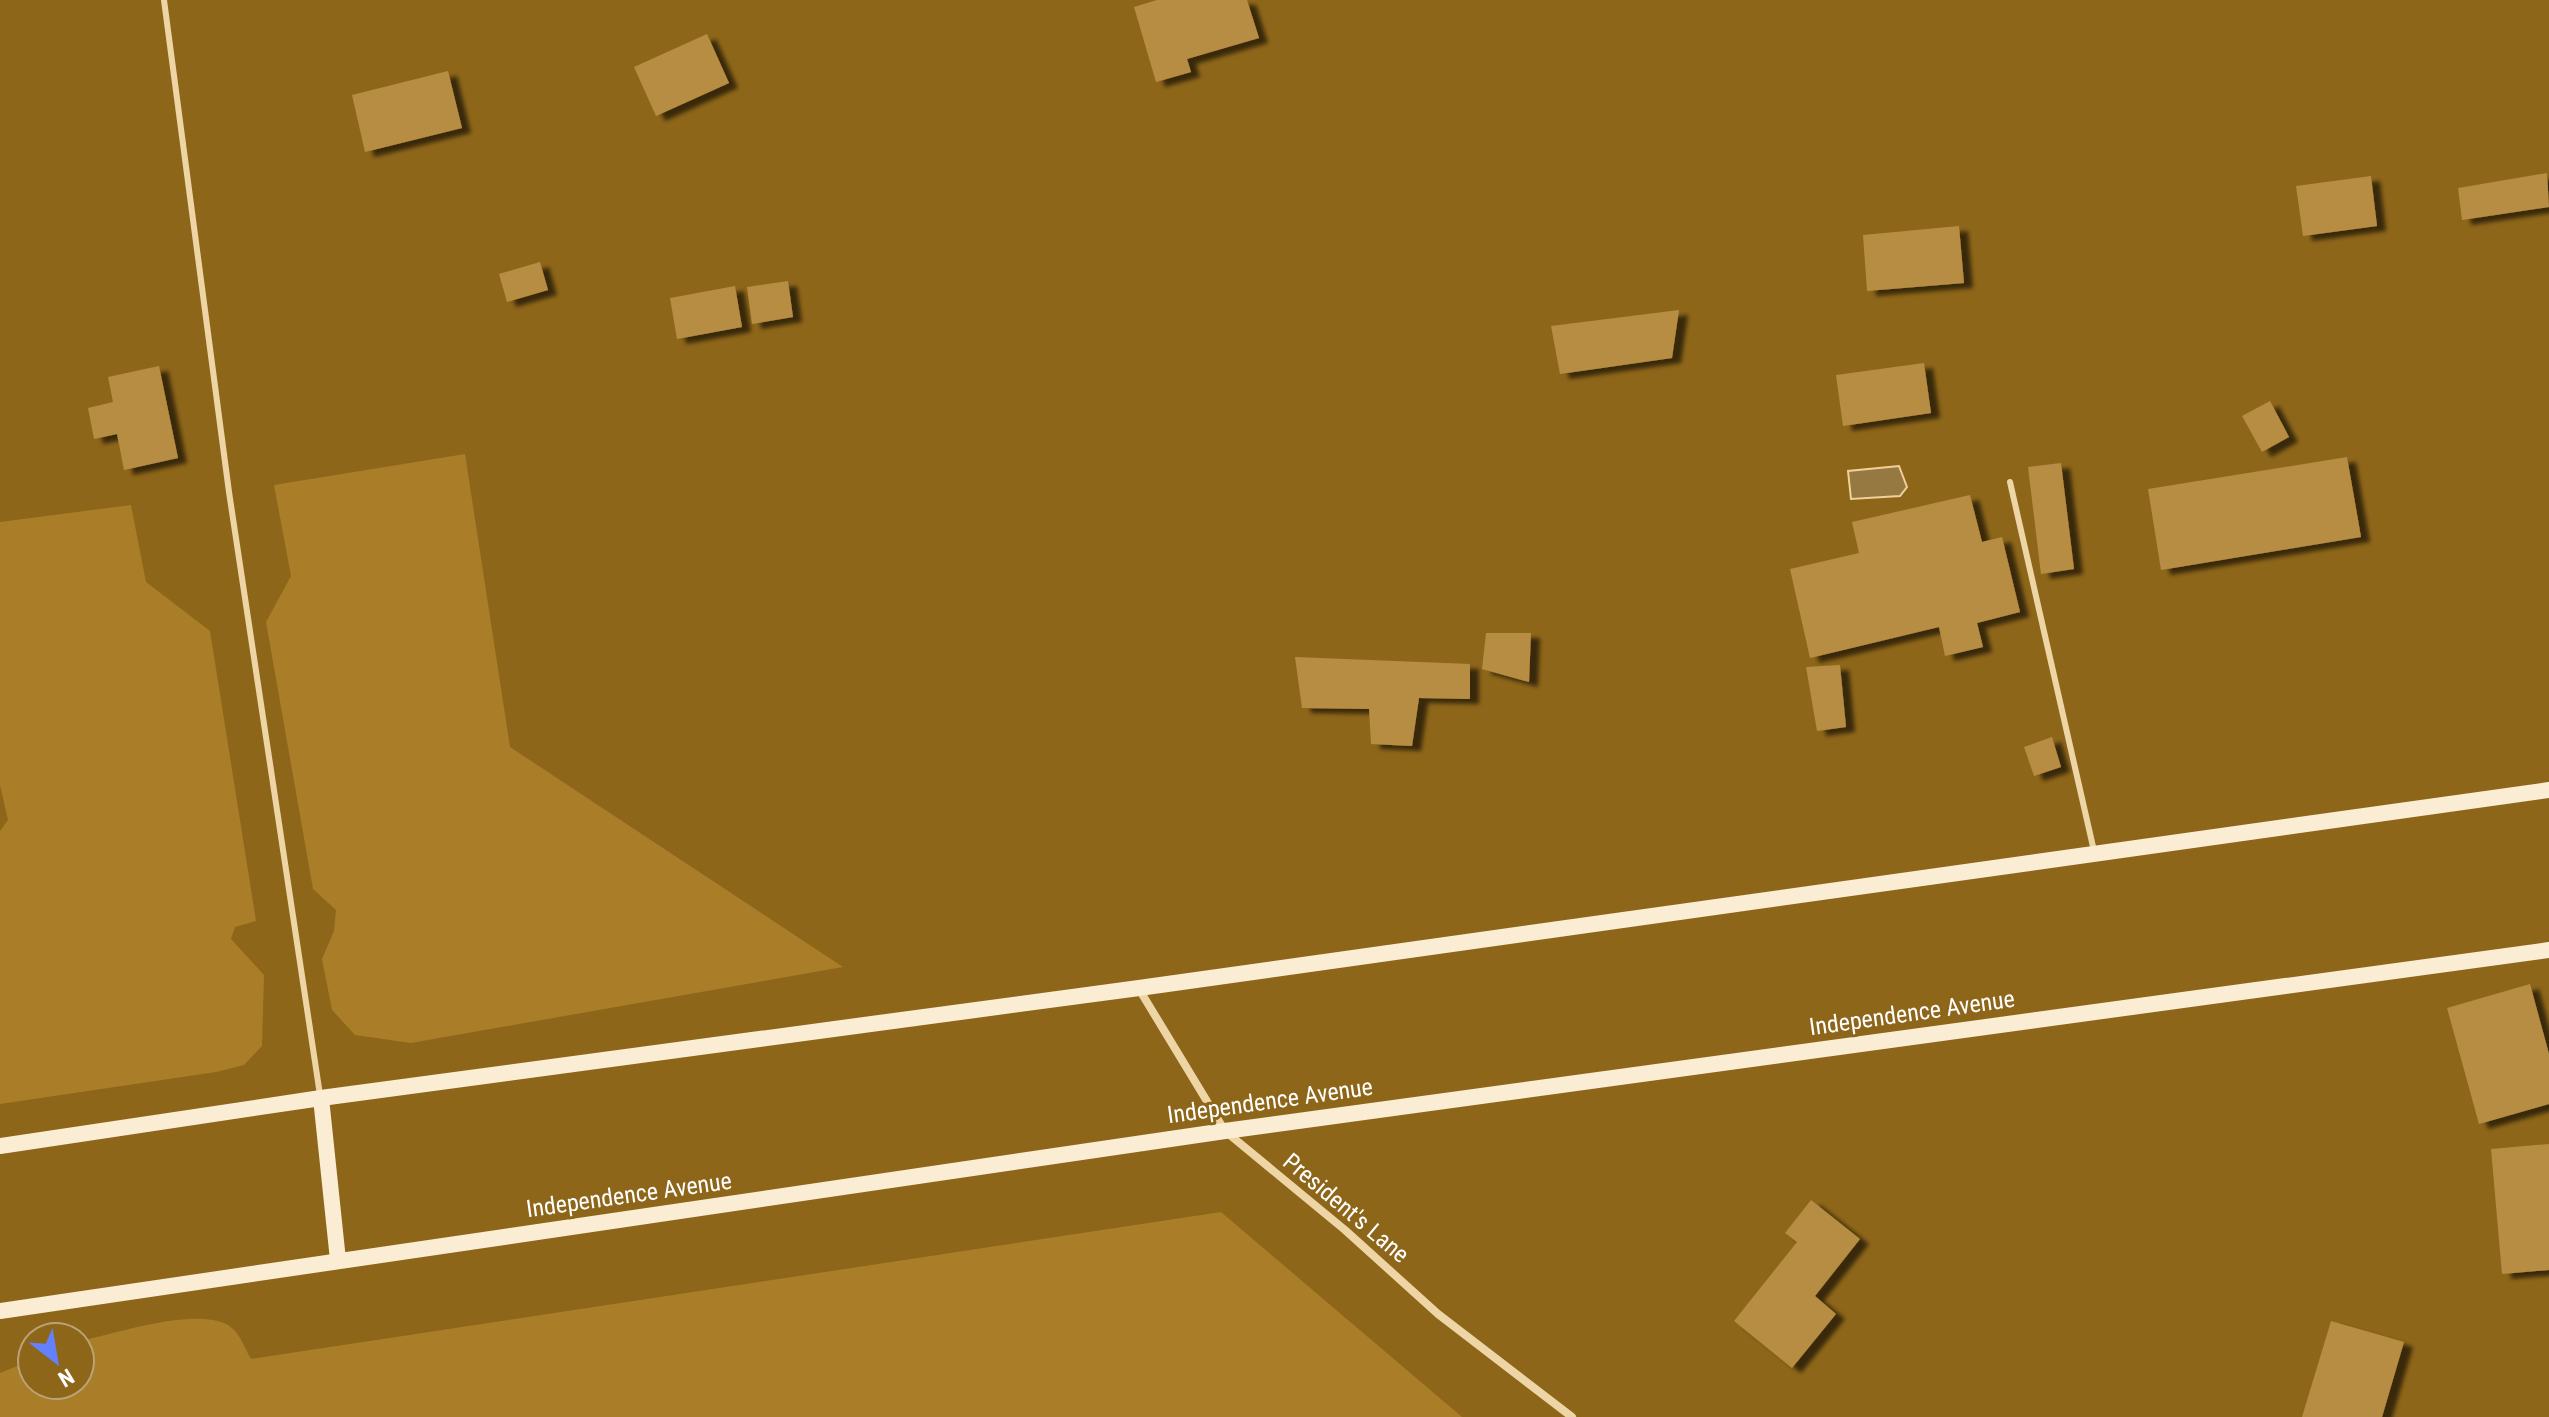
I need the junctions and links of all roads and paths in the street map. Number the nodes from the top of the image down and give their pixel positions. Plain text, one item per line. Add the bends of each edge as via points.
1 (164, 0) edge
2 (2010, 482) dead end
3 (2549, 790) edge
4 (2094, 854) junction
5 (2549, 950) edge
6 (1139, 988) junction
7 (321, 1098) junction
8 (1225, 1131) junction
9 (0, 1146) edge
10 (338, 1260) junction
11 (0, 1311) edge
12 (1572, 1417) edge

1 - 7 lane via 229,492
2 - 4 lane
3 - 4 main road
4 - 6 main road
5 - 8 main road, Independence Avenue
6 - 7 main road
6 - 8 street, President's Lane
7 - 9 main road
7 - 10 main road
8 - 10 main road, Independence Avenue
8 - 12 street, President's Lane via 1438,1314
10 - 11 main road, Independence Avenue

